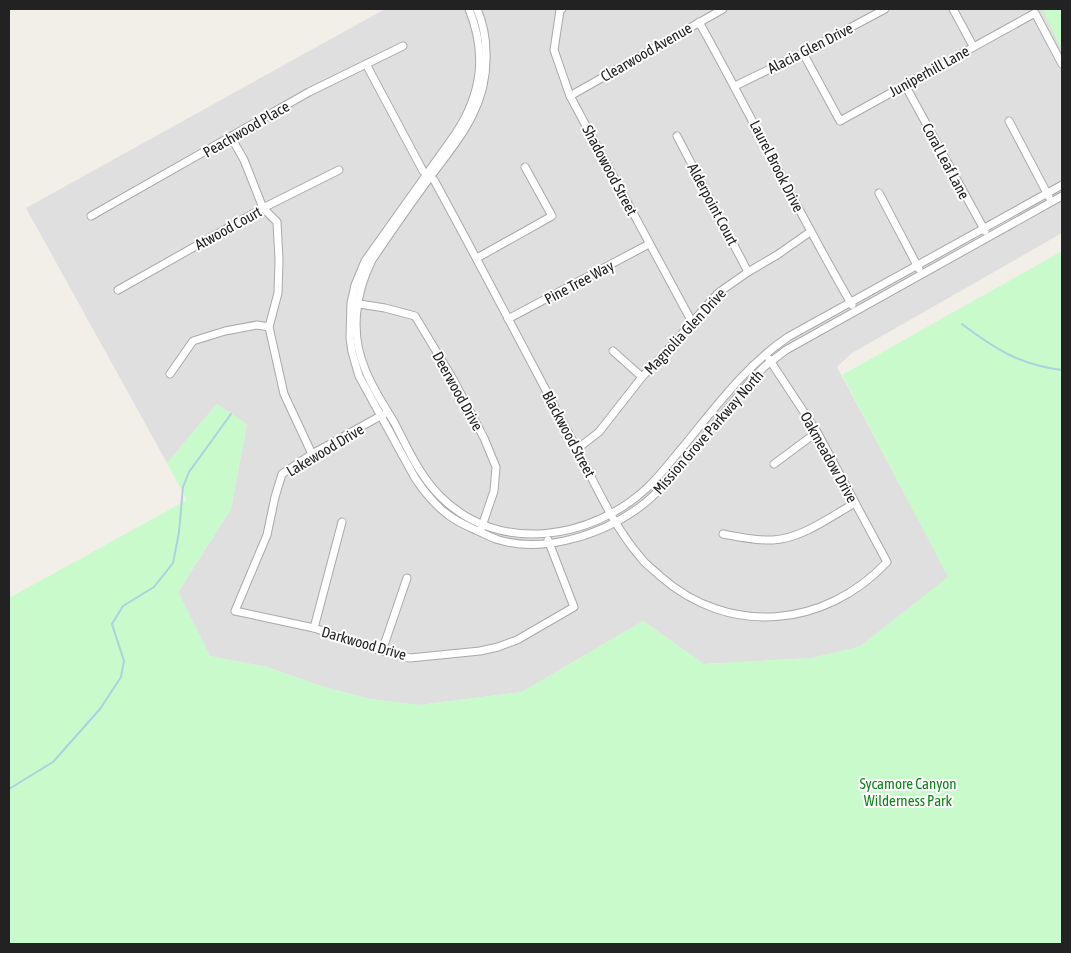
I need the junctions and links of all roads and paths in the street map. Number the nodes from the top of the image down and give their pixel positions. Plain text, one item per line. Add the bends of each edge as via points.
1 (469, 9) edge
2 (477, 9) edge
3 (561, 9) edge
4 (723, 9) edge
5 (885, 9) edge
6 (953, 9) edge
7 (699, 22) junction
8 (403, 46) dead end
9 (973, 46) junction
10 (803, 53) junction
11 (366, 64) junction
12 (1062, 64) edge
13 (905, 85) junction
14 (735, 86) junction
15 (570, 96) junction
16 (1009, 121) dead end
17 (677, 136) dead end
18 (230, 138) junction
19 (525, 167) dead end
20 (339, 170) dead end
21 (428, 176) junction
22 (1062, 184) edge
23 (879, 193) dead end
24 (1047, 193) junction
25 (1062, 196) edge
26 (1052, 201) junction
27 (263, 208) junction
28 (91, 216) dead end
29 (983, 229) junction
30 (810, 232) junction
31 (988, 236) junction
32 (649, 244) junction
33 (477, 258) junction
34 (917, 265) junction
35 (748, 272) junction
36 (922, 273) junction
37 (118, 290) dead end
38 (850, 302) junction
39 (354, 303) junction
40 (855, 310) junction
41 (508, 319) junction
42 (692, 322) junction
43 (269, 327) junction
44 (613, 351) dead end
45 (765, 355) junction
46 (772, 361) junction
47 (170, 374) dead end
48 (642, 377) junction
49 (385, 414) junction
50 (817, 432) junction
51 (577, 449) junction
52 (312, 454) junction
53 (774, 464) dead end
54 (855, 503) junction
55 (610, 514) junction
56 (342, 522) dead end
57 (616, 522) junction
58 (481, 528) junction
59 (547, 534) junction
60 (723, 534) dead end
61 (549, 542) junction
62 (887, 562) joint
63 (407, 578) dead end
64 (235, 611) joint
65 (314, 628) junction
66 (382, 650) junction

1 - 21 street, Mission Grove Parkway North via 480,55 478,83 464,121
2 - 21 street, Mission Grove Parkway North via 486,51 486,79 482,94 471,119
3 - 15 street, Shadowood Street via 554,50
4 - 7 street, Clearwood Avenue
5 - 10 street, Alacia Glen Drive
6 - 9 street
7 - 14 street, Laurel Brook Drive
7 - 15 street, Clearwood Avenue
8 - 11 street, Peachwood Place
9 - 12 street, Juniperhill Lane via 1035,13
9 - 13 street, Juniperhill Lane
10 - 13 street, Juniperhill Lane via 840,121
10 - 14 street, Alacia Glen Drive
11 - 18 street, Peachwood Place via 309,92
11 - 21 street, Blackwood Street
13 - 29 street, Coral Leaf Lane
14 - 30 street, Laurel Brook Drive
15 - 32 street, Shadowood Street
16 - 24 street
17 - 35 street, Alderpoint Court
18 - 27 street via 244,160
18 - 28 street, Peachwood Place
19 - 33 street via 552,216
20 - 27 street, Atwood Court
21 - 33 street, Blackwood Street
21 - 39 street, Mission Grove Parkway North via 372,260
22 - 24 street, Mission Grove Parkway North
23 - 34 street
24 - 26 street
24 - 29 street, Mission Grove Parkway North
25 - 26 street, Mission Grove Parkway North
26 - 31 street, Mission Grove Parkway North
27 - 37 street, Atwood Court
27 - 43 street via 277,222 279,260 278,293
29 - 31 street, Coral Leaf Lane
29 - 34 street, Mission Grove Parkway North
30 - 35 street, Magnolia Glen Drive
30 - 38 street, Laurel Brook Drive
31 - 36 street, Mission Grove Parkway North
32 - 41 street, Pine Tree Way
32 - 42 street, Shadowood Street
33 - 41 street, Blackwood Street
34 - 36 street
34 - 38 street, Mission Grove Parkway North
35 - 42 street, Magnolia Glen Drive via 718,293
36 - 40 street, Mission Grove Parkway North
38 - 40 street, Laurel Brook Drive
38 - 45 street, Mission Grove Parkway North via 788,337
39 - 49 street, Mission Grove Parkway North via 360,356
39 - 58 street, Deerwood Drive via 415,316 453,379 496,467 494,491
40 - 46 street, Mission Grove Parkway North
41 - 51 street, Blackwood Street
42 - 48 street, Magnolia Glen Drive
43 - 47 street via 257,325 193,341
43 - 52 street via 284,394
44 - 48 street
45 - 46 street, Oakmeadow Drive
45 - 55 street, Mission Grove Parkway North via 750,367 648,487
46 - 50 street, Oakmeadow Drive
46 - 57 street, Mission Grove Parkway North via 754,377 666,483
48 - 51 street, Magnolia Glen Drive via 599,432
49 - 52 street, Lakewood Drive
49 - 58 street, Mission Grove Parkway North via 415,478 428,495 452,518
50 - 53 street
50 - 54 street, Oakmeadow Drive
51 - 55 street, Blackwood Street
52 - 64 street, Lakewood Drive via 282,474 267,535
54 - 60 street via 790,537 759,540
54 - 62 street, Oakmeadow Drive
55 - 57 street, Blackwood Street
55 - 59 street, Mission Grove Parkway North via 587,525
56 - 65 street
57 - 61 street, Mission Grove Parkway North via 573,539
57 - 62 street, Blackwood Street via 641,559 676,590 714,608 750,616 782,616 825,606 869,580
58 - 59 street, Mission Grove Parkway North via 528,535
58 - 61 street, Mission Grove Parkway North via 499,540 536,544
59 - 61 street
61 - 66 street, Darkwood Drive via 574,607 517,640 480,651 410,658
63 - 66 street
64 - 65 street, Darkwood Drive
65 - 66 street, Darkwood Drive

